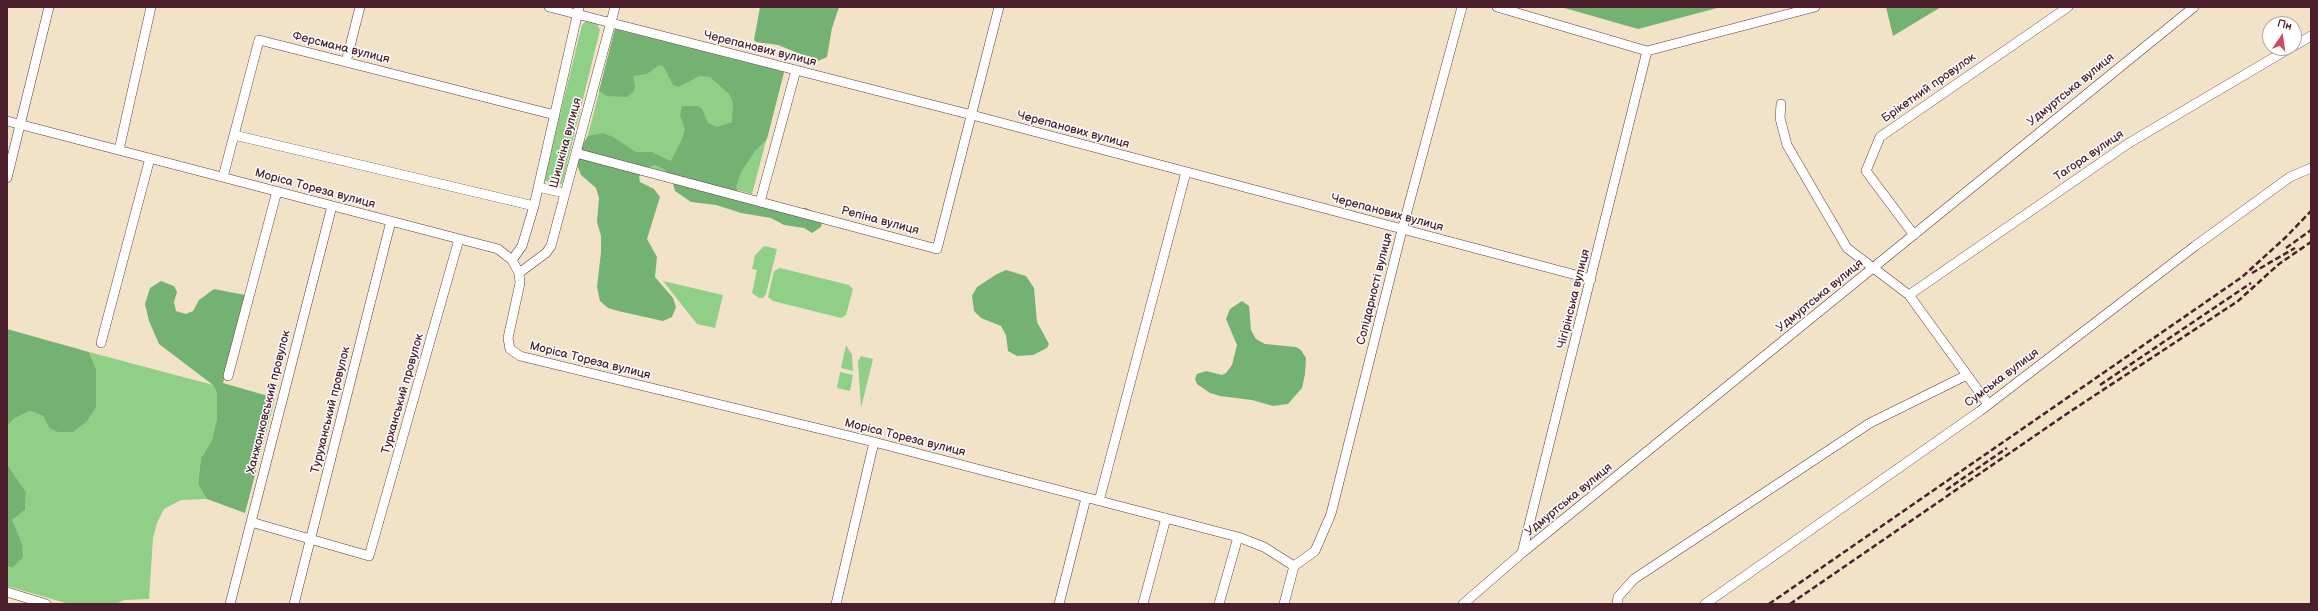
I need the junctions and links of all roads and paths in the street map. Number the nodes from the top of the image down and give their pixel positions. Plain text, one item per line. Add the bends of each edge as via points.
1 (48, 7) edge
2 (152, 7) edge
3 (360, 7) edge
4 (549, 7) edge
5 (615, 7) edge
6 (999, 7) edge
7 (1462, 7) edge
8 (1497, 7) edge
9 (1814, 7) edge
10 (2068, 7) edge
11 (2194, 7) edge
12 (578, 11) edge
13 (611, 23) junction
14 (2311, 36) edge
15 (2302, 41) edge
16 (1648, 51) junction
17 (2276, 56) edge
18 (346, 62) junction
19 (796, 70) junction
20 (1781, 104) dead end
21 (555, 115) junction
22 (972, 115) junction
23 (7, 121) edge
24 (20, 124) junction
25 (234, 135) junction
26 (119, 150) junction
27 (576, 153) junction
28 (150, 158) junction
29 (2311, 168) edge
30 (1186, 172) junction
31 (222, 177) junction
32 (7, 178) edge
33 (538, 187) junction
34 (277, 191) junction
35 (564, 193) junction
36 (760, 202) junction
37 (332, 206) junction
38 (534, 206) junction
39 (391, 221) junction
40 (1402, 230) junction
41 (1914, 235) junction
42 (459, 239) junction
43 (512, 260) junction
44 (1873, 268) junction
45 (519, 273) junction
46 (1591, 279) junction
47 (1909, 295) junction
48 (101, 343) dead end
49 (1967, 375) junction
50 (228, 376) dead end
51 (1988, 404) junction
52 (874, 442) junction
53 (1086, 498) junction
54 (1100, 501) junction
55 (1166, 518) junction
56 (251, 522) junction
57 (1238, 537) junction
58 (312, 539) junction
59 (1522, 553) junction
60 (1294, 566) junction
61 (7, 592) edge
62 (34, 602) edge
63 (46, 604) edge
64 (230, 604) edge
65 (294, 604) edge
66 (836, 604) edge
67 (1059, 604) edge
68 (1143, 604) edge
69 (1219, 604) edge
70 (1284, 604) edge
71 (1463, 604) edge
72 (1617, 604) edge
73 (1705, 604) edge

1 - 24 street
2 - 26 street
3 - 18 street
4 - 12 street, Черепанових вулиця
5 - 13 street, Шишкiна вулиця
6 - 22 street, Репiна вулиця
7 - 40 street, Солідарності вулиця
8 - 16 street
9 - 16 street
10 - 41 street, Брiкетний провулок via 1880,137 1866,171
11 - 41 street, Удмуртська вулиця
12 - 13 street, Черепанових вулиця
12 - 21 street
13 - 19 street, Черепанових вулиця
13 - 27 street, Шишкiна вулиця
14 - 15 street
16 - 46 street, Чiгiрiнська вулиця
17 - 47 street, Тагора вулиця via 2129,143
18 - 21 street, Ферсмана вулиця
18 - 25 street, Ферсмана вулиця via 259,40
19 - 22 street, Черепанових вулиця
19 - 36 street
20 - 44 street via 1780,118 1787,145 1847,248
21 - 33 street
22 - 30 street, Черепанових вулиця
22 - 36 street, Репiна вулиця via 937,249
23 - 24 street, Моріса Тореза вулиця
24 - 26 street, Моріса Тореза вулиця
24 - 32 street
25 - 31 street, Ферсмана вулиця
25 - 38 street
26 - 28 street, Моріса Тореза вулиця
27 - 35 street, Шишкiна вулиця
27 - 36 street, Репiна вулиця
28 - 31 street, Моріса Тореза вулиця
28 - 48 street
29 - 51 street, Сумська вулиця via 2290,177 2195,246
30 - 40 street, Черепанових вулиця
30 - 54 street
31 - 34 street, Моріса Тореза вулиця
33 - 35 street
33 - 38 street
34 - 37 street, Моріса Тореза вулиця
34 - 50 street
35 - 45 street, Шишкiна вулиця via 551,246 546,253
37 - 39 street, Моріса Тореза вулиця
37 - 56 street, Ханжонковський провулок
38 - 43 street via 522,246
39 - 42 street, Моріса Тореза вулиця
39 - 58 street, Туруханський провулок
40 - 46 street, Черепанових вулиця
40 - 60 street, Солідарності вулиця via 1331,514 1315,550
41 - 44 street, Удмуртська вулиця
42 - 43 street, Моріса Тореза вулиця via 498,249
42 - 58 street, Турханський провулок via 369,556
43 - 45 street, Моріса Тореза вулиця
44 - 47 street
44 - 59 street, Удмуртська вулиця
45 - 52 street, Моріса Тореза вулиця via 520,282 508,338 510,349 520,356
46 - 59 street, Чiгiрiнська вулиця
47 - 49 street
49 - 51 street
49 - 72 street via 1870,423 1634,579 1618,597
51 - 73 street, Сумська вулиця
52 - 53 street, Моріса Тореза вулиця
52 - 66 street
53 - 54 street, Моріса Тореза вулиця
53 - 67 street
54 - 55 street, Моріса Тореза вулиця
55 - 57 street, Моріса Тореза вулиця
55 - 68 street
56 - 58 street
56 - 64 street, Ханжонковський провулок
57 - 60 street, Моріса Тореза вулиця via 1264,547
57 - 69 street
58 - 65 street, Туруханський провулок
59 - 71 street, Удмуртська вулиця
60 - 70 street
61 - 62 street
62 - 63 street

